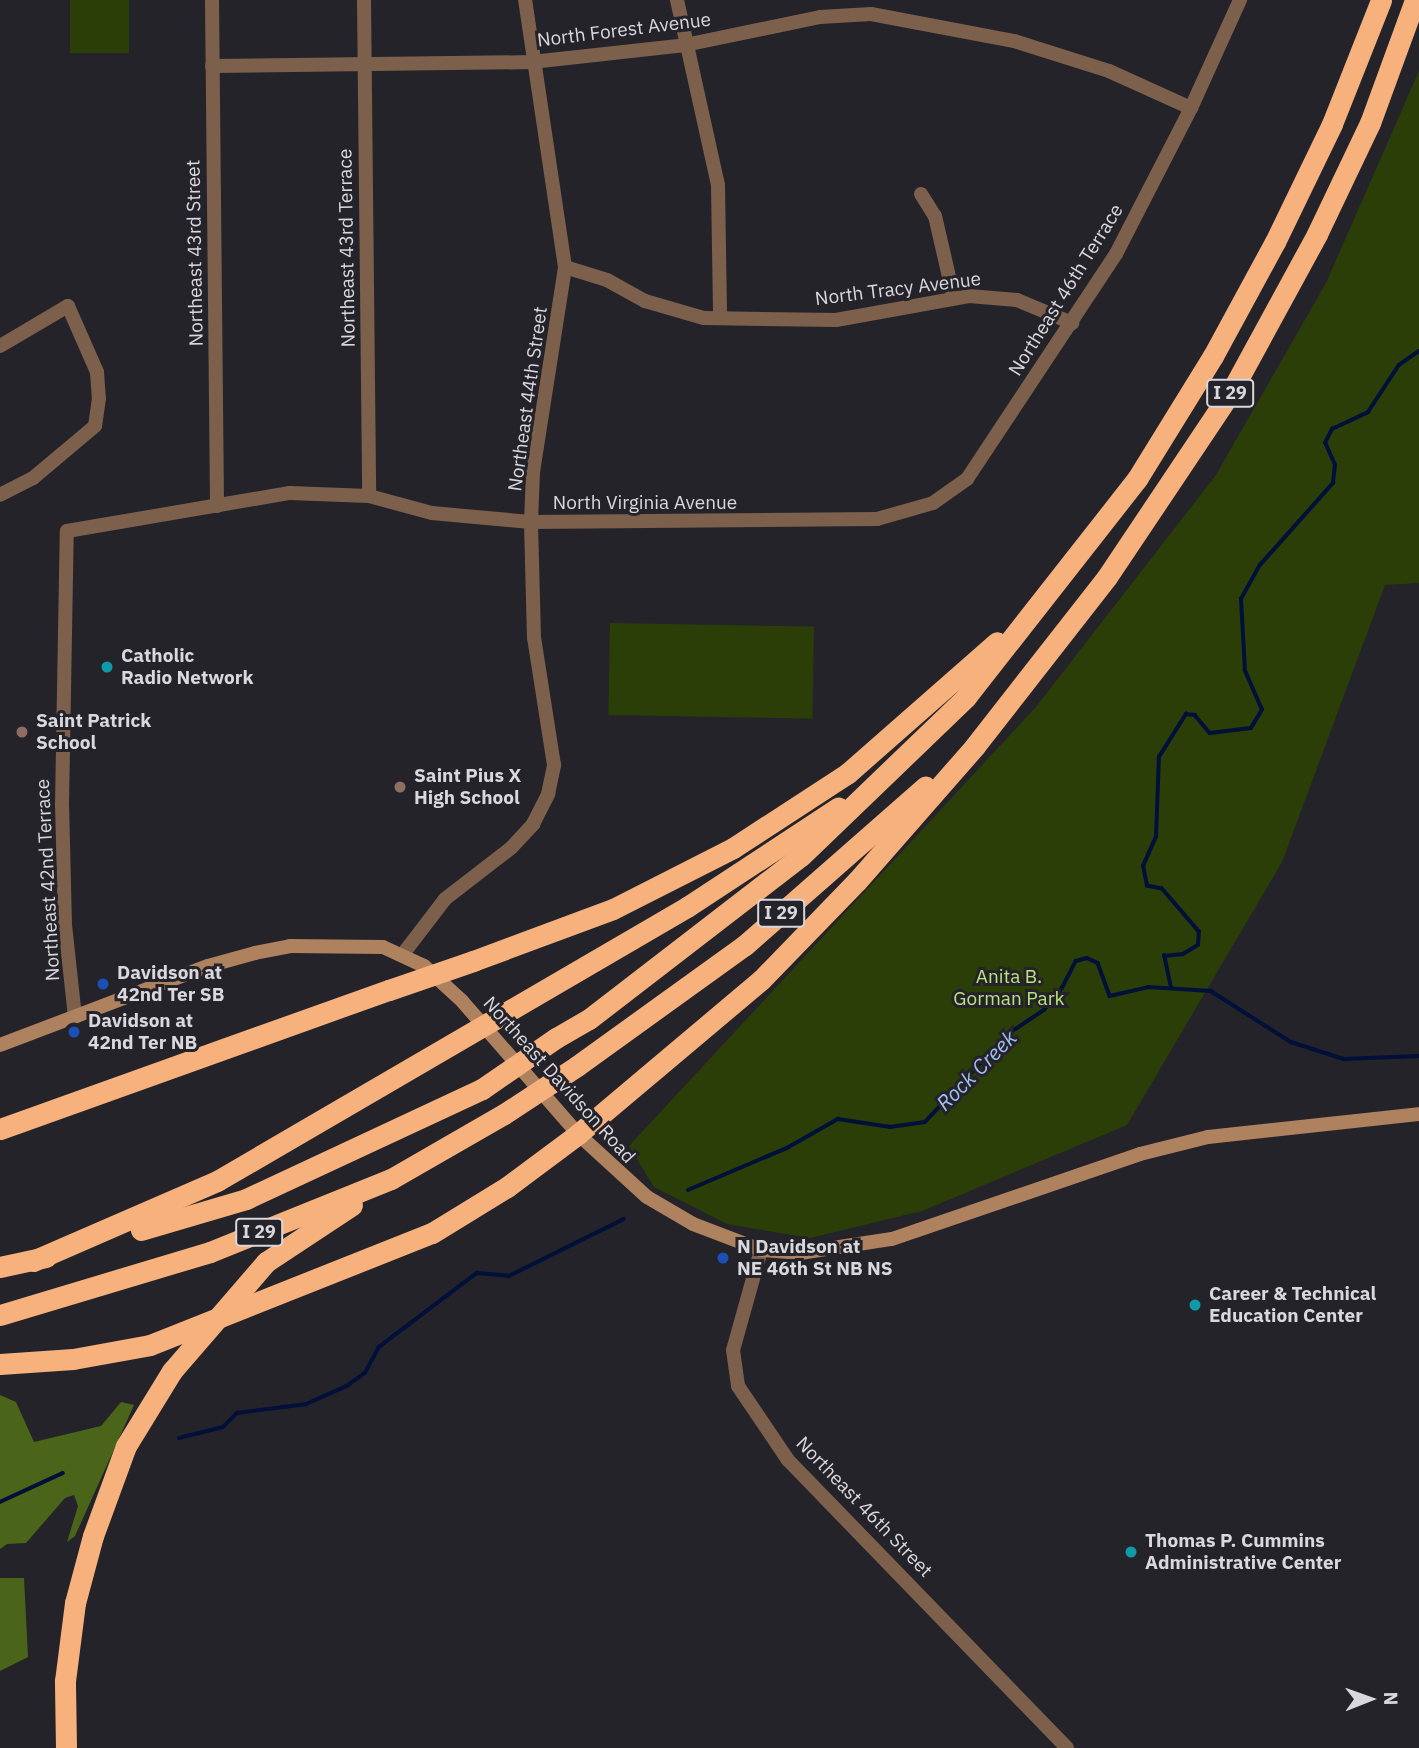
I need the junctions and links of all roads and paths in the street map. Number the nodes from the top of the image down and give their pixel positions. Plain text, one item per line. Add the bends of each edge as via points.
1 (212, 0) edge
2 (364, 0) edge
3 (525, 0) edge
4 (677, 0) edge
5 (1240, 0) edge
6 (1381, 0) edge
7 (1415, 0) edge
8 (841, 7) edge
9 (685, 45) junction
10 (532, 62) junction
11 (212, 66) junction
12 (365, 66) junction
13 (1191, 108) junction
14 (920, 194) dead end
15 (565, 267) junction
16 (954, 298) junction
17 (720, 318) junction
18 (1072, 323) junction
19 (0, 346) edge
20 (0, 495) edge
21 (369, 496) junction
22 (933, 503) joint
23 (217, 506) junction
24 (531, 522) junction
25 (67, 531) joint
26 (1035, 608) junction
27 (975, 746) junction
28 (877, 787) junction
29 (403, 954) junction
30 (75, 1017) junction
31 (483, 1029) junction
32 (0, 1045) edge
33 (1419, 1114) edge
34 (0, 1129) edge
35 (578, 1134) junction
36 (391, 1179) junction
37 (761, 1250) junction
38 (33, 1261) junction
39 (0, 1267) edge
40 (0, 1315) edge
41 (0, 1364) edge
42 (66, 1748) edge
43 (1067, 1748) edge

1 - 11 street, Northeast 43rd Street
2 - 12 street, Northeast 43rd Terrace
3 - 10 street, Northeast 44th Street
4 - 9 street
5 - 13 street, Northeast 46th Terrace
6 - 26 highway, I 29 via 1332,124 1213,356 1137,478
7 - 27 highway, I 29 via 1370,123 1317,234 1231,392 1107,577
8 - 9 street, North Forest Avenue
8 - 13 street, North Forest Avenue via 1014,41 1109,71
9 - 10 street, North Forest Avenue
9 - 17 street via 718,185
10 - 12 street, North Forest Avenue
10 - 15 street, Northeast 44th Street via 559,204
11 - 12 street, North Forest Avenue
11 - 23 street, Northeast 43rd Street
12 - 21 street, Northeast 43rd Terrace
13 - 18 street, Northeast 46th Terrace via 1116,254
14 - 16 street via 935,216
15 - 17 street, North Tracy Avenue via 607,281 645,301 704,318
15 - 24 street, Northeast 44th Street via 533,472
16 - 17 street, North Tracy Avenue via 836,320
16 - 18 street, North Tracy Avenue via 1017,300
18 - 22 street, Northeast 46th Terrace via 967,479
19 - 20 street via 68,306 97,372 99,398 95,426 33,478
21 - 23 street, North Virginia Avenue via 290,493
21 - 24 street, North Virginia Avenue via 432,513
22 - 24 street, North Virginia Avenue via 877,519
23 - 25 street, North Virginia Avenue
24 - 29 street, Northeast 44th Street via 534,638 555,751 548,794 522,837 446,899
25 - 30 street, Northeast 42nd Terrace via 62,805 65,925
26 - 28 highway, I 29 via 966,697
26 - 34 highway, bridge via 858,765 790,813 709,861 613,909
27 - 35 highway via 857,881 761,980
27 - 36 highway, I 29, bridge via 745,945 577,1066
28 - 31 highway
28 - 38 highway, I 29, bridge via 790,864 589,1020 482,1089 246,1199
29 - 30 street, Northeast Davidson Road via 383,947 342,944 290,946 208,966
29 - 31 street, Northeast Davidson Road via 452,992
30 - 32 street, Northeast Davidson Road
31 - 35 street, Northeast Davidson Road
31 - 38 highway via 205,1188
33 - 37 street, Northeast Davidson Road via 1259,1128 1140,1154 892,1239 846,1250
35 - 37 street, Northeast Davidson Road via 647,1197 693,1224
35 - 41 highway via 507,1187 432,1233 364,1263 150,1345 74,1359
36 - 40 highway, I 29 via 210,1252
36 - 42 highway, bridge via 266,1262 172,1371 126,1446 93,1536 72,1629 65,1681
37 - 43 street, Northeast 46th Street via 733,1350 738,1387 788,1460
38 - 39 highway, I 29

